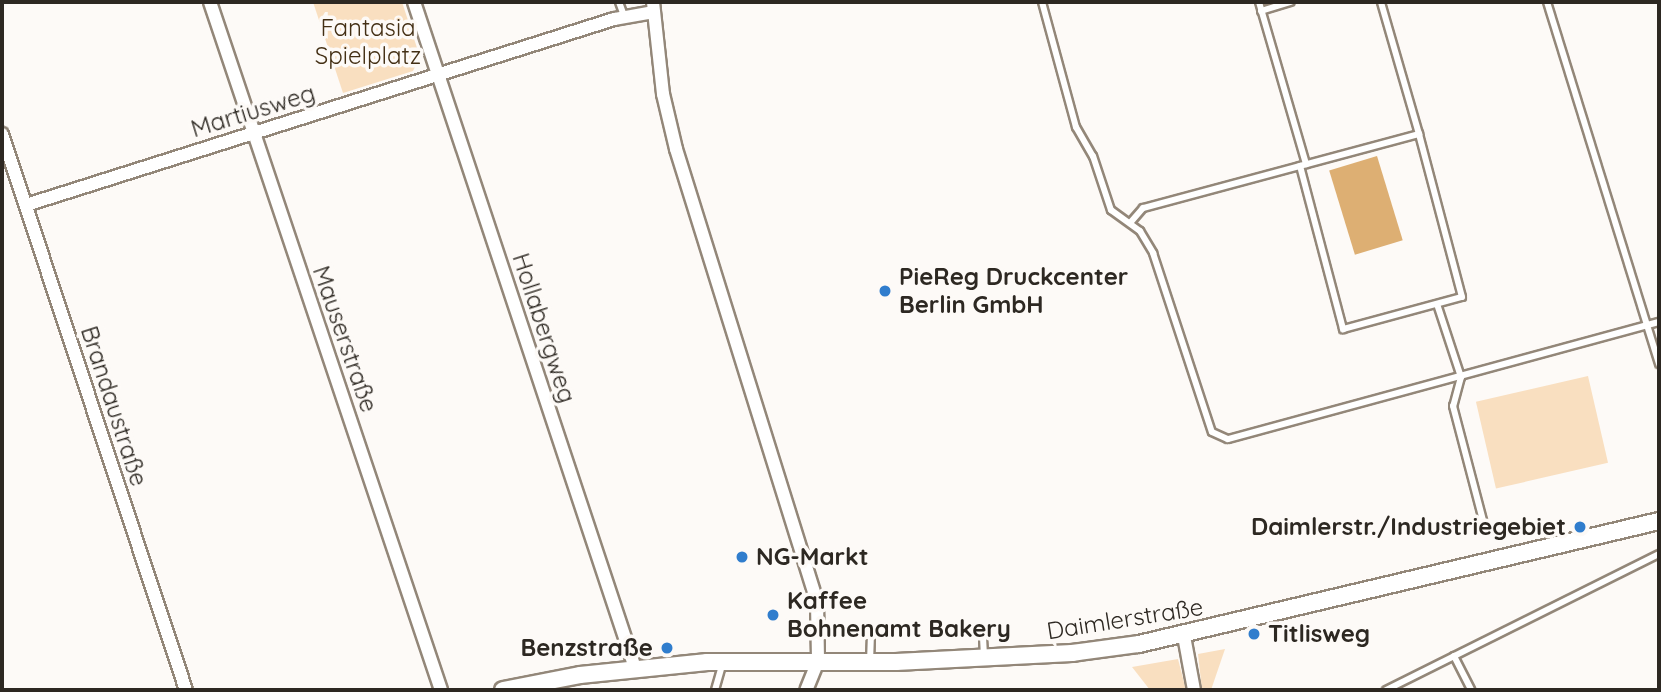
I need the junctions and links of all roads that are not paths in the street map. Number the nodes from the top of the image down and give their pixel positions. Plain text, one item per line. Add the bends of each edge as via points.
1 (210, 2) edge
2 (414, 2) edge
3 (620, 2) edge
4 (1041, 2) edge
5 (1259, 2) edge
6 (1291, 2) edge
7 (1381, 2) edge
8 (1547, 2) edge
9 (653, 7) edge
10 (1261, 10) junction
11 (624, 16) junction
12 (437, 75) junction
13 (254, 133) junction
14 (2, 134) edge
15 (1419, 134) junction
16 (1303, 165) junction
17 (26, 205) junction
18 (1130, 223) junction
19 (1437, 304) junction
20 (1659, 322) edge
21 (1650, 325) junction
22 (1659, 364) edge
23 (1461, 377) junction
24 (1659, 521) edge
25 (1485, 528) dead end
26 (1659, 554) edge
27 (871, 636) dead end
28 (1184, 636) junction
29 (983, 637) dead end
30 (1454, 656) junction
31 (984, 657) junction
32 (818, 660) junction
33 (724, 661) junction
34 (870, 662) junction
35 (635, 668) junction
36 (186, 690) edge
37 (441, 690) edge
38 (503, 690) edge
39 (715, 690) edge
40 (806, 690) edge
41 (1194, 690) edge
42 (1386, 690) edge
43 (1471, 690) edge

1 - 13 street, Mauserstraße
2 - 12 street, Hollabergweg
3 - 11 lane
4 - 18 lane via 1076,127 1093,156 1111,210
5 - 10 lane
6 - 10 lane
7 - 15 lane
8 - 21 lane
9 - 11 street, Martiusweg
9 - 32 street via 663,94 676,149 814,589
10 - 16 lane
11 - 12 street, Martiusweg
12 - 13 street, Martiusweg
12 - 35 street, Hollabergweg
13 - 17 street, Martiusweg
13 - 37 street, Mauserstraße
14 - 17 street, Brandaustraße
15 - 16 lane
15 - 19 lane via 1462,297
16 - 18 lane via 1143,208
16 - 19 lane via 1343,329
17 - 36 street, Brandaustraße
18 - 23 lane via 1153,253 1212,432 1228,439
19 - 23 lane
20 - 21 lane
21 - 22 lane
21 - 23 lane
23 - 25 lane via 1453,406
24 - 28 street, Daimlerstraße
26 - 30 lane
27 - 34 lane
28 - 31 street, Daimlerstraße via 1072,653
28 - 41 street
29 - 31 lane
30 - 42 lane
30 - 43 lane
31 - 34 street, Daimlerstraße
32 - 33 street, Daimlerstraße
32 - 34 street, Daimlerstraße
32 - 40 street
33 - 35 street, Daimlerstraße
33 - 39 lane
35 - 38 street, Daimlerstraße

